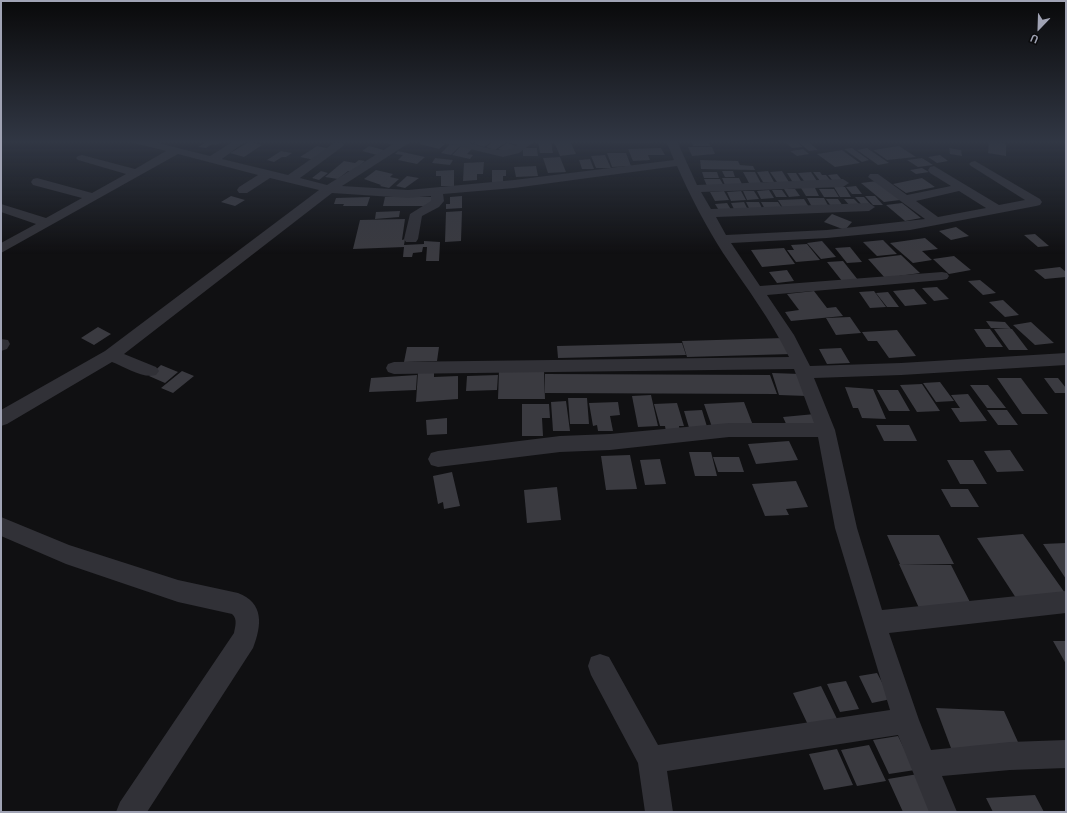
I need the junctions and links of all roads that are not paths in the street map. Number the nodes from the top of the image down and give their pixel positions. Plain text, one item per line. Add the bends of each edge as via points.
1 (127, 179) edge
2 (260, 179) edge
3 (295, 179) edge
4 (345, 179) edge
5 (553, 179) edge
6 (689, 179) edge
7 (877, 179) edge
8 (949, 179) edge
9 (999, 179) edge
10 (37, 182) dead end
11 (843, 183) dead end
12 (962, 187) junction
13 (693, 188) junction
14 (329, 189) junction
15 (243, 190) dead end
16 (437, 192) junction
17 (93, 198) junction
18 (906, 199) junction
19 (869, 207) dead end
20 (1, 208) edge
21 (811, 210) junction
22 (998, 210) junction
23 (707, 213) junction
24 (936, 221) junction
25 (48, 223) junction
26 (827, 234) junction
27 (411, 239) dead end
28 (722, 239) junction
29 (1, 249) edge
30 (942, 276) dead end
31 (756, 291) junction
32 (111, 355) junction
33 (1066, 359) edge
34 (394, 368) dead end
35 (802, 368) junction
36 (150, 371) dead end
37 (1, 419) edge
38 (826, 430) junction
39 (438, 459) dead end
40 (1, 526) edge
41 (1066, 602) edge
42 (874, 624) junction
43 (600, 666) dead end
44 (906, 720) junction
45 (1066, 754) edge
46 (651, 760) junction
47 (923, 764) junction
48 (130, 812) edge
49 (658, 812) edge
50 (943, 812) edge

1 - 17 street
2 - 15 street
3 - 14 street
4 - 14 street
5 - 16 street
6 - 13 street
7 - 18 street
8 - 12 street
9 - 22 street via 1036,202
10 - 17 street
11 - 13 street
12 - 18 street
12 - 22 street
13 - 23 street
14 - 16 street via 408,194
14 - 32 street
16 - 27 street via 438,202 416,214
17 - 25 street
18 - 24 street
19 - 21 street
20 - 25 street
21 - 23 street
21 - 26 street
22 - 24 street
23 - 28 street
24 - 26 street
25 - 29 street
26 - 28 street
28 - 31 street
30 - 31 street
31 - 35 street via 786,335
32 - 36 street
32 - 37 street
33 - 35 street via 901,370
34 - 35 street
35 - 38 street
38 - 39 street via 728,430 610,442 560,444
38 - 42 street via 846,528
40 - 48 street via 66,554 178,591 228,600 245,610 248,624 244,640
41 - 42 street
42 - 44 street
43 - 46 street
44 - 46 street
44 - 47 street
45 - 47 street
46 - 49 street
47 - 50 street

